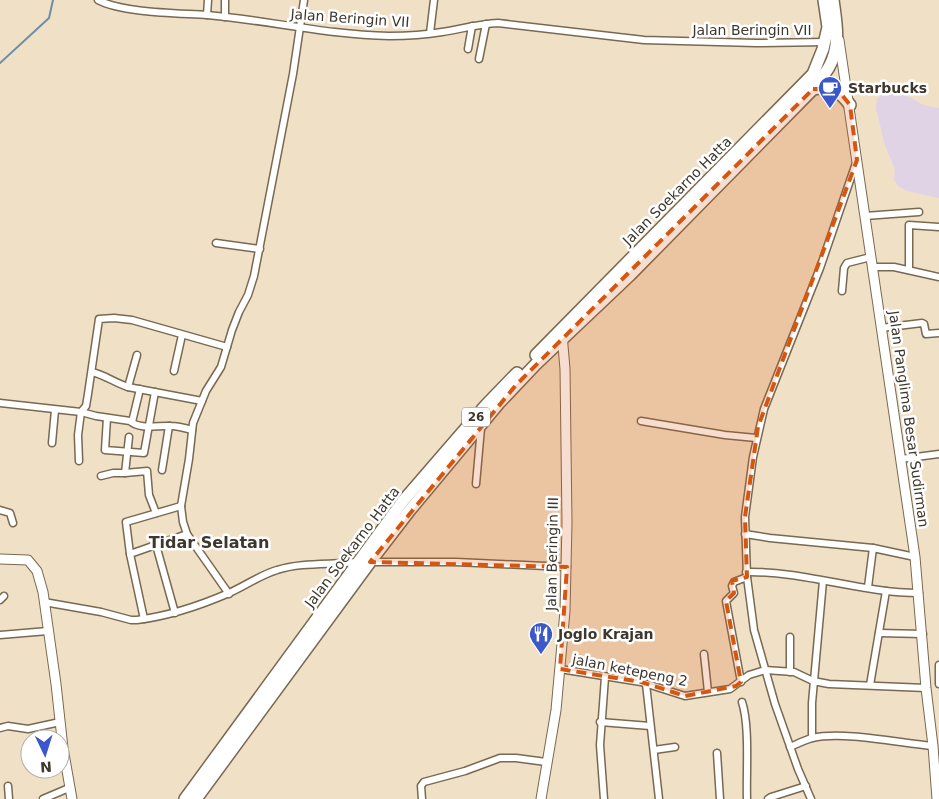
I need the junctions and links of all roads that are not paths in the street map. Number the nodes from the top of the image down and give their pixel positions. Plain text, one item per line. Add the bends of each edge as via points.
1 (98, 0) edge
2 (208, 0) edge
3 (225, 0) edge
4 (304, 0) edge
5 (434, 0) edge
6 (824, 0) edge
7 (833, 0) edge
8 (207, 15) junction
9 (225, 17) junction
10 (486, 24) junction
11 (472, 26) junction
12 (300, 28) junction
13 (832, 28) junction
14 (430, 33) junction
15 (833, 43) junction
16 (468, 49) dead end
17 (834, 56) junction
18 (480, 59) dead end
19 (829, 68) junction
20 (813, 74) junction
21 (845, 79) junction
22 (813, 89) junction
23 (850, 105) junction
24 (857, 160) junction
25 (714, 181) junction
26 (919, 212) dead end
27 (865, 216) junction
28 (939, 227) edge
29 (216, 243) dead end
30 (260, 249) junction
31 (872, 262) junction
32 (909, 270) junction
33 (939, 277) edge
34 (842, 291) dead end
35 (881, 328) junction
36 (939, 333) edge
37 (562, 334) junction
38 (182, 336) junction
39 (227, 347) junction
40 (137, 355) dead end
41 (174, 371) dead end
42 (92, 372) junction
43 (128, 386) junction
44 (140, 389) junction
45 (155, 392) junction
46 (202, 401) junction
47 (0, 403) edge
48 (55, 410) junction
49 (81, 412) junction
50 (107, 418) junction
51 (641, 421) dead end
52 (132, 422) junction
53 (481, 425) junction
54 (149, 426) junction
55 (169, 426) junction
56 (192, 430) junction
57 (129, 437) dead end
58 (756, 438) junction
59 (52, 444) dead end
60 (127, 452) junction
61 (939, 454) edge
62 (901, 459) junction
63 (79, 461) dead end
64 (162, 470) dead end
65 (125, 474) junction
66 (100, 476) dead end
67 (476, 484) dead end
68 (181, 506) junction
69 (0, 510) edge
70 (156, 513) junction
71 (13, 523) dead end
72 (187, 534) junction
73 (745, 534) junction
74 (156, 546) junction
75 (873, 548) junction
76 (130, 554) junction
77 (915, 557) junction
78 (0, 559) edge
79 (357, 562) junction
80 (370, 562) junction
81 (567, 567) junction
82 (746, 574) junction
83 (823, 581) junction
84 (868, 587) junction
85 (886, 591) junction
86 (919, 593) junction
87 (228, 594) junction
88 (45, 602) junction
89 (175, 613) junction
90 (144, 619) junction
91 (48, 631) junction
92 (879, 633) junction
93 (923, 634) junction
94 (0, 635) edge
95 (790, 637) dead end
96 (704, 654) dead end
97 (939, 665) edge
98 (560, 669) junction
99 (765, 670) junction
100 (790, 672) junction
101 (605, 677) junction
102 (813, 681) junction
103 (741, 682) junction
104 (646, 684) junction
105 (939, 684) edge
106 (870, 685) junction
107 (926, 688) junction
108 (708, 692) junction
109 (742, 702) dead end
110 (60, 722) junction
111 (600, 722) junction
112 (650, 726) junction
113 (0, 728) edge
114 (812, 738) junction
115 (933, 746) junction
116 (676, 747) dead end
117 (790, 747) junction
118 (654, 750) junction
119 (717, 753) dead end
120 (546, 762) junction
121 (937, 762) edge
122 (8, 786) dead end
123 (806, 786) junction
124 (69, 788) junction
125 (9, 799) edge
126 (43, 799) edge
127 (72, 799) edge
128 (185, 799) edge
129 (196, 799) edge
130 (422, 799) edge
131 (541, 799) edge
132 (604, 799) edge
133 (660, 799) edge
134 (720, 799) edge
135 (747, 799) edge
136 (768, 799) edge
137 (811, 799) edge
138 (937, 799) edge

1 - 8 street, Jalan Beringin VII via 137,9
2 - 8 street
3 - 9 street
4 - 12 street
5 - 14 street
6 - 13 highway, 26
7 - 13 highway, 26
8 - 9 street, Jalan Beringin VII
9 - 12 street, Jalan Beringin VII
10 - 11 street, Jalan Beringin VII
10 - 15 street, Jalan Beringin VII via 513,24 644,40
10 - 18 street
11 - 14 street, Jalan Beringin VII
11 - 16 street
12 - 14 street, Jalan Beringin VII via 387,36
12 - 30 street
13 - 15 highway, 26
15 - 17 highway, 26
15 - 20 highway, 26
15 - 21 main road
17 - 19 highway, 26
17 - 21 main road
19 - 20 main road via 823,67
19 - 21 main road
19 - 22 highway, 26
20 - 25 highway, Jalan Soekarno Hatta / 26
21 - 23 main road, Jalan Panglima Besar Sudirman
22 - 23 highway via 839,92
22 - 25 highway, Jalan Soekarno Hatta / 26
23 - 24 main road, Jalan Panglima Besar Sudirman
24 - 27 main road, Jalan Panglima Besar Sudirman
24 - 58 street
25 - 37 highway, Jalan Soekarno Hatta / 26 via 606,299
26 - 27 street
27 - 31 main road, Jalan Panglima Besar Sudirman
28 - 32 street via 909,225
29 - 30 street
30 - 39 street via 248,295 238,312
31 - 32 street
31 - 34 street via 847,263
31 - 35 main road, Jalan Panglima Besar Sudirman
32 - 33 street
35 - 36 street via 924,324 926,334
35 - 62 main road, Jalan Panglima Besar Sudirman
37 - 53 highway, Jalan Soekarno Hatta / 26
37 - 79 highway, Jalan Soekarno Hatta / 26 via 504,386 403,501
37 - 81 main road, Jalan Beringin III
38 - 39 street
38 - 41 street
38 - 42 street via 132,320 99,319
39 - 46 street via 221,367
40 - 43 street
42 - 43 street
42 - 49 street via 86,406
43 - 44 street
44 - 45 street
44 - 52 street
45 - 46 street
45 - 54 street
46 - 56 street
47 - 48 street
48 - 49 street
48 - 59 street
49 - 50 street
49 - 63 street
50 - 52 street
50 - 60 street via 104,448
51 - 58 street
52 - 54 street
53 - 67 street
53 - 80 highway, Jalan Soekarno Hatta / 26
54 - 55 street
54 - 60 street via 144,453
55 - 56 street
55 - 64 street
56 - 68 street
57 - 60 street
58 - 73 street
60 - 65 street
61 - 62 street
62 - 77 main road, Jalan Panglima Besar Sudirman
65 - 66 street
65 - 70 street via 148,472 149,495
68 - 70 street
68 - 72 street
69 - 71 street via 9,513
70 - 76 street via 125,523
72 - 74 street
72 - 87 street
73 - 75 street
73 - 82 street
74 - 76 street
74 - 89 street
75 - 77 street
75 - 84 street
76 - 90 street
77 - 86 main road, Jalan Panglima Besar Sudirman
78 - 88 main road via 24,559 32,563
79 - 87 street via 286,568
79 - 128 highway, Jalan Soekarno Hatta / 26
80 - 81 street
80 - 129 highway, Jalan Soekarno Hatta / 26
81 - 98 main road, Jalan Beringin III
82 - 83 street via 784,573
82 - 99 street via 750,612
82 - 103 street via 734,582 734,593 726,601
83 - 84 street
83 - 102 street
84 - 85 street
85 - 86 street
85 - 92 street
86 - 93 main road, Jalan Panglima Besar Sudirman
87 - 89 street
88 - 90 street via 132,620
88 - 91 main road
89 - 90 street
91 - 94 street
91 - 110 main road
92 - 93 street
92 - 106 street
93 - 107 main road, Jalan Panglima Besar Sudirman
95 - 100 street
96 - 108 street
97 - 105 street
98 - 101 street, jalan ketepeng 2
98 - 120 main road, Jalan Beringin III
99 - 100 street
99 - 103 street, jalan ketepeng 2 via 753,673
99 - 117 street
100 - 102 street
101 - 104 street, jalan ketepeng 2
101 - 111 street
102 - 106 street
102 - 114 street
103 - 108 street, jalan ketepeng 2 via 730,689
104 - 108 street, jalan ketepeng 2 via 685,696
104 - 112 street
106 - 107 street
107 - 115 main road, Jalan Panglima Besar Sudirman
109 - 135 street
110 - 113 street via 28,729
110 - 124 main road
111 - 112 street
111 - 132 street
112 - 118 street
114 - 115 street via 836,736
114 - 117 street
115 - 121 main road, Jalan Panglima Besar Sudirman
116 - 118 street
117 - 123 street
118 - 133 street
119 - 134 street
120 - 130 street via 495,759 424,782
120 - 131 main road, Jalan Beringin III
121 - 138 main road, Jalan Panglima Besar Sudirman
122 - 125 street
123 - 136 street
123 - 137 street
124 - 126 street
124 - 127 main road

